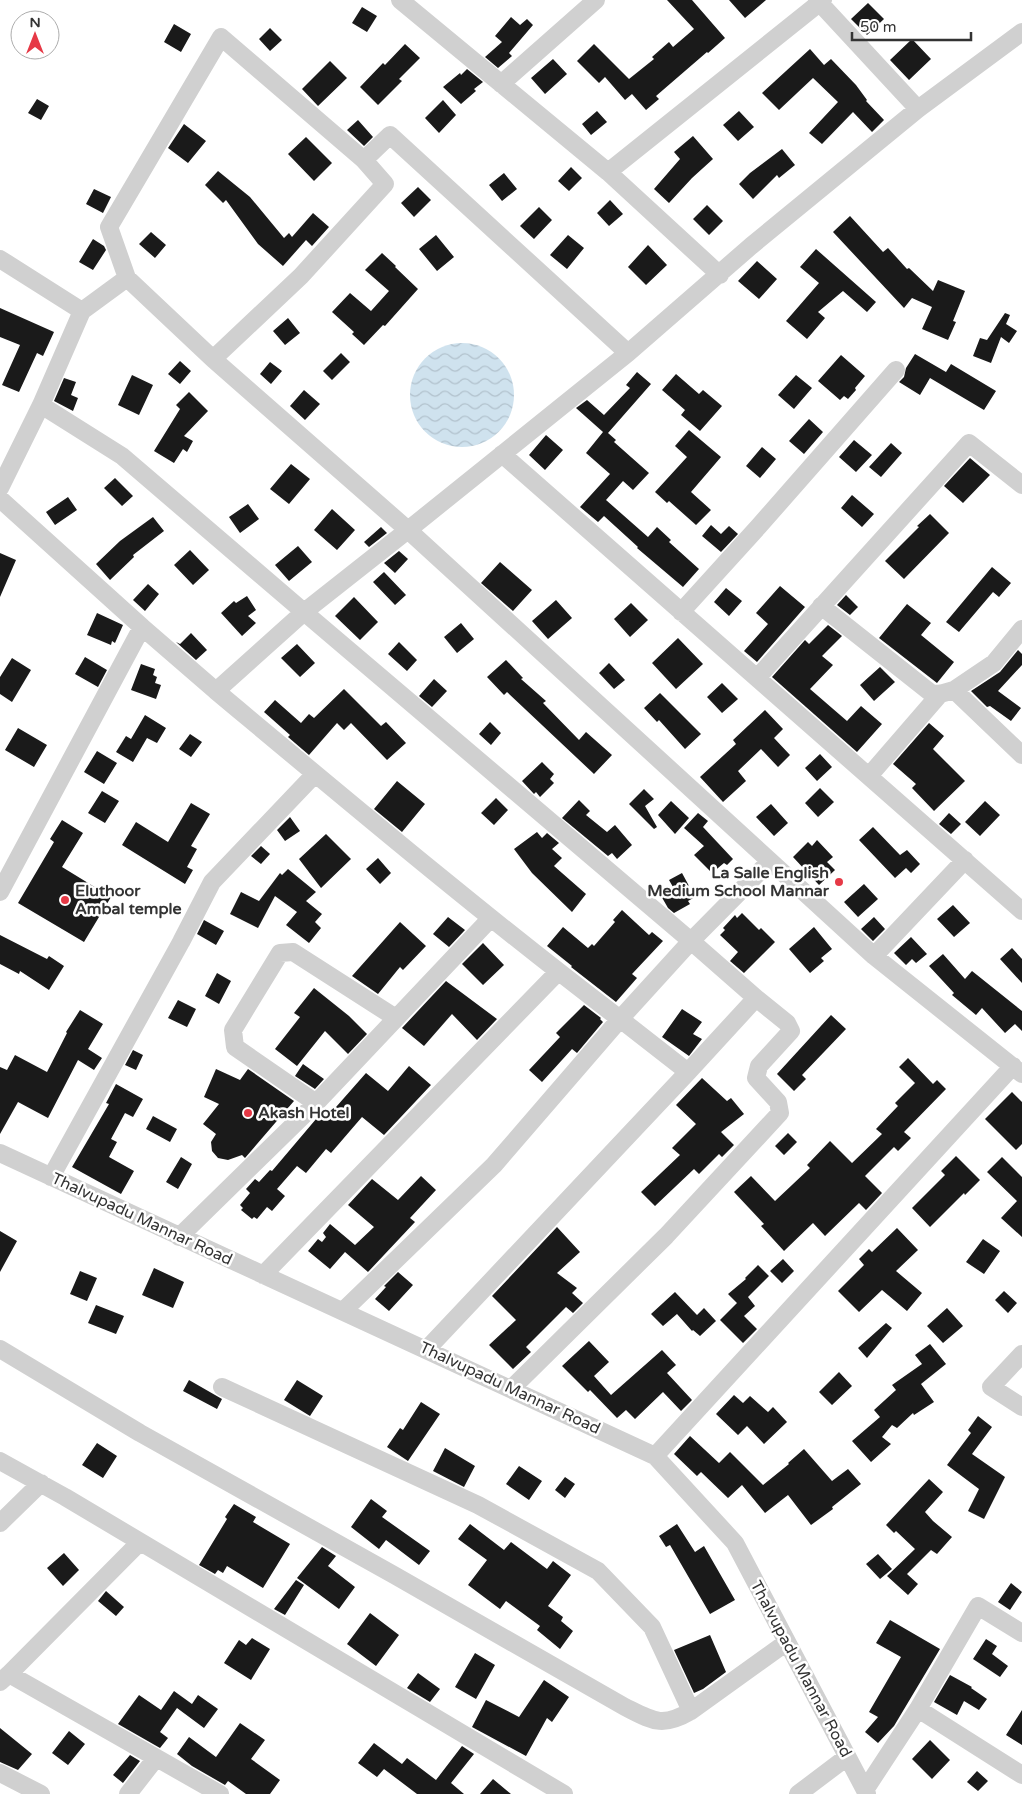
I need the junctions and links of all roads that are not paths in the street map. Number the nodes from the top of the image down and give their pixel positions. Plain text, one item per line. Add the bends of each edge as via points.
1 (400, 0) edge
2 (596, 0) edge
3 (820, 1) edge
4 (1022, 32) edge
5 (501, 84) junction
6 (918, 109) junction
7 (364, 160) junction
8 (608, 172) junction
9 (0, 259) edge
10 (720, 275) junction
11 (127, 278) junction
12 (82, 311) junction
13 (628, 353) junction
14 (214, 359) junction
15 (896, 370) dead end
16 (41, 405) junction
17 (502, 454) junction
18 (1022, 485) edge
19 (0, 488) edge
20 (0, 499) edge
21 (408, 530) junction
22 (820, 606) junction
23 (304, 612) junction
24 (681, 612) junction
25 (142, 627) junction
26 (1022, 629) edge
27 (757, 678) junction
28 (216, 691) junction
29 (947, 692) junction
30 (1022, 755) edge
31 (315, 774) junction
32 (869, 776) junction
33 (965, 860) junction
34 (770, 861) junction
35 (0, 892) edge
36 (1022, 910) edge
37 (491, 918) junction
38 (691, 941) junction
39 (874, 956) junction
40 (558, 972) junction
41 (756, 998) junction
42 (396, 1018) junction
43 (620, 1019) junction
44 (1017, 1070) edge
45 (688, 1072) junction
46 (316, 1103) junction
47 (0, 1153) edge
48 (51, 1177) junction
49 (179, 1237) junction
50 (263, 1274) junction
51 (343, 1311) junction
52 (0, 1349) edge
53 (427, 1349) junction
54 (1022, 1354) edge
55 (222, 1387) dead end
56 (512, 1388) junction
57 (1022, 1407) edge
58 (656, 1456) junction
59 (0, 1461) edge
60 (41, 1483) junction
61 (0, 1523) edge
62 (140, 1542) junction
63 (1022, 1633) edge
64 (787, 1642) junction
65 (4, 1678) edge
66 (918, 1709) junction
67 (691, 1711) junction
68 (847, 1757) junction
69 (156, 1758) junction
70 (0, 1773) edge
71 (1022, 1775) edge
72 (866, 1792) edge
73 (41, 1794) edge
74 (128, 1794) edge
75 (220, 1794) edge
76 (564, 1794) edge
77 (798, 1794) edge

1 - 5 street
2 - 5 street
3 - 6 street
3 - 8 street
4 - 6 street
5 - 8 street
6 - 10 street
7 - 11 street via 221,37 109,226
7 - 13 street via 390,136
7 - 14 street via 384,184 301,276
8 - 10 street
9 - 12 street
10 - 13 street
11 - 12 street
11 - 14 street
12 - 16 street
13 - 17 street
14 - 21 street
15 - 24 street
16 - 19 street
16 - 23 street via 122,456
17 - 21 street
17 - 24 street
18 - 22 street via 968,443
20 - 25 street
21 - 23 street
21 - 34 street
22 - 27 street
22 - 29 street via 931,694
23 - 28 street
23 - 38 street
24 - 27 street
25 - 28 street
25 - 35 street
26 - 29 street via 994,663
27 - 32 street
28 - 31 street
29 - 30 street
29 - 32 street
31 - 37 street
31 - 48 street via 212,882
32 - 33 street
33 - 36 street
33 - 39 street
34 - 38 street
34 - 39 street
37 - 40 street
37 - 42 street
38 - 41 street
38 - 43 street
39 - 44 street
40 - 43 street
40 - 50 street
41 - 45 street
41 - 56 street via 787,1022 792,1031 759,1066 756,1078 778,1102 780,1113 666,1236
42 - 46 street
42 - 46 street via 293,952 280,953 233,1030 235,1047
43 - 45 street
43 - 51 street via 494,1165
44 - 58 street
45 - 53 street
46 - 49 street
47 - 48 street, Thalvupadu Mannar Road
48 - 49 street, Thalvupadu Mannar Road
49 - 50 street, Thalvupadu Mannar Road
50 - 51 street, Thalvupadu Mannar Road
51 - 53 street, Thalvupadu Mannar Road
52 - 67 street via 140,1434 625,1707 654,1721 677,1720
53 - 56 street, Thalvupadu Mannar Road
54 - 57 street via 990,1387
55 - 67 street via 478,1505 598,1571 652,1627
56 - 58 street, Thalvupadu Mannar Road
58 - 64 street, Thalvupadu Mannar Road via 735,1543
59 - 60 street
60 - 61 street
60 - 62 street
62 - 65 street
62 - 76 street
63 - 66 street via 978,1606
64 - 67 street
64 - 68 street, Thalvupadu Mannar Road
65 - 69 street
66 - 71 street
66 - 72 street
68 - 72 street, Thalvupadu Mannar Road
68 - 77 street
69 - 74 street
69 - 75 street
70 - 73 street

